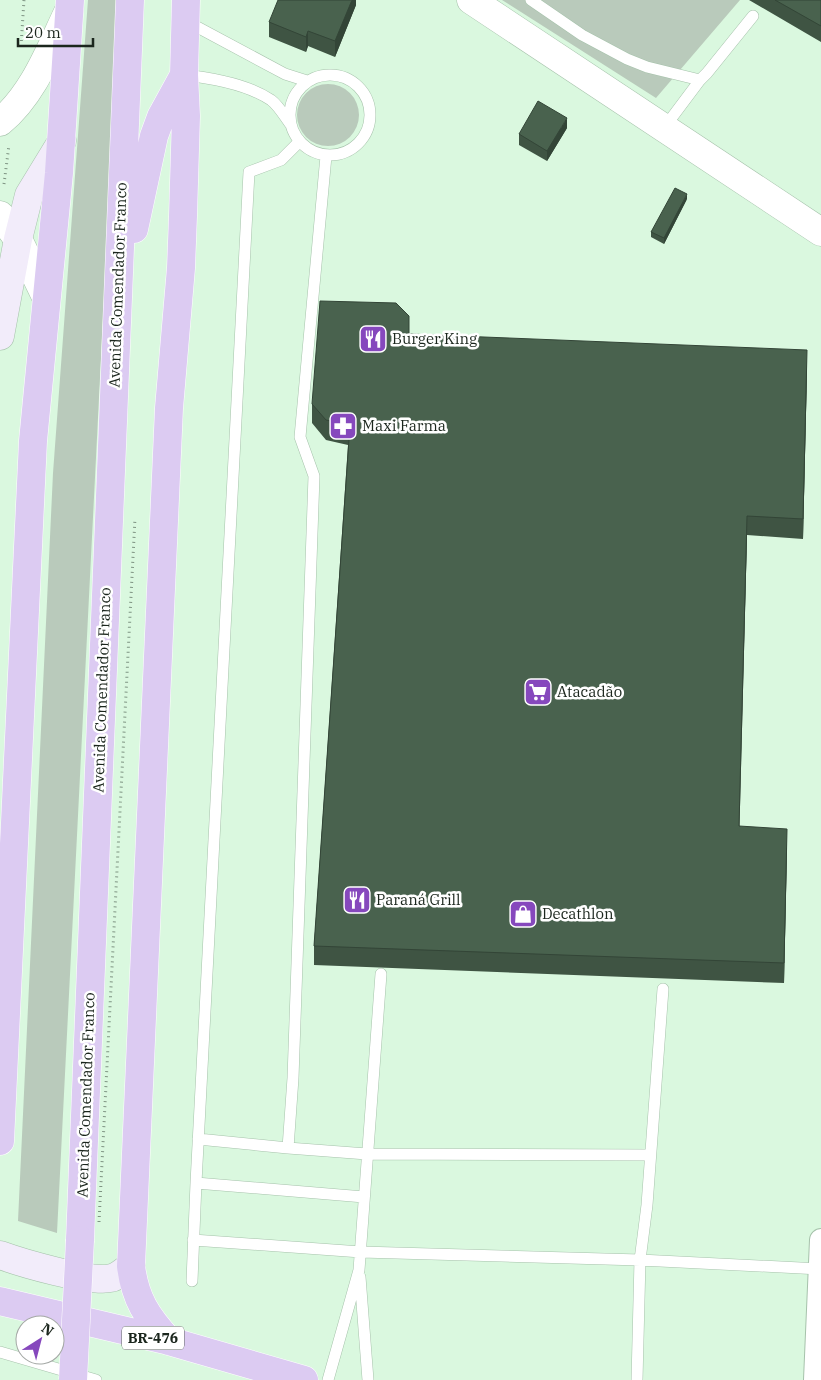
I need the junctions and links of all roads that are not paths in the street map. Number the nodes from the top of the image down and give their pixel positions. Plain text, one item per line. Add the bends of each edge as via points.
1 (130, 0) edge
2 (471, 0) edge
3 (531, 0) edge
4 (70, 5) edge
5 (185, 10) edge
6 (753, 16) dead end
7 (184, 75) junction
8 (700, 80) junction
9 (307, 81) junction
10 (291, 125) junction
11 (664, 128) junction
12 (5, 130) edge
13 (62, 141) junction
14 (299, 142) junction
15 (326, 156) junction
16 (1, 202) edge
17 (821, 232) edge
18 (18, 239) junction
19 (46, 297) junction
20 (118, 304) junction
21 (0, 336) edge
22 (381, 974) dead end
23 (662, 988) dead end
24 (198, 1139) junction
25 (0, 1141) edge
26 (288, 1148) junction
27 (367, 1154) junction
28 (650, 1156) junction
29 (196, 1183) junction
30 (364, 1197) junction
31 (193, 1240) junction
32 (821, 1240) edge
33 (361, 1252) junction
34 (0, 1255) edge
35 (640, 1260) junction
36 (132, 1266) junction
37 (820, 1269) junction
38 (359, 1270) junction
39 (192, 1281) dead end
40 (0, 1301) edge
41 (168, 1341) junction
42 (0, 1352) edge
43 (73, 1380) edge
44 (96, 1380) edge
45 (304, 1380) edge
46 (328, 1380) edge
47 (368, 1380) edge
48 (637, 1380) edge
49 (815, 1380) edge

1 - 20 highway, Avenida Comendador Franco
2 - 11 street
3 - 8 lane via 582,35 627,59
4 - 12 street via 23,98 11,113
4 - 13 highway
5 - 7 highway
5 - 9 lane via 205,30 285,74
6 - 8 lane
7 - 10 lane via 225,81 257,93 276,106
7 - 20 highway via 154,136
7 - 36 highway via 181,259 169,418
8 - 11 lane
9 - 10 lane via 295,95 290,108
9 - 15 lane via 325,74 343,76 356,83 370,103 371,123 356,147 340,155
10 - 14 lane
11 - 17 street
13 - 18 main road via 29,195
13 - 19 highway
14 - 15 lane via 310,151
14 - 24 lane via 281,160 249,172
15 - 26 lane via 300,437 314,476
16 - 18 street
18 - 19 street
18 - 21 main road
19 - 25 highway via 33,441
20 - 43 highway, Avenida Comendador Franco, bridge via 89,1235
22 - 27 lane
23 - 28 lane
24 - 26 lane
24 - 29 lane
26 - 27 lane
27 - 28 lane
27 - 30 lane
28 - 35 lane
29 - 30 lane
29 - 31 lane
30 - 33 lane
31 - 33 lane
31 - 39 lane
32 - 37 street
33 - 35 lane
33 - 38 lane
34 - 36 main road via 65,1274 102,1279 113,1278
35 - 37 lane
35 - 48 lane
36 - 41 highway via 139,1300
37 - 49 street
38 - 46 lane
38 - 47 lane
40 - 41 highway, BR-476
41 - 45 highway, BR-476
42 - 44 lane

